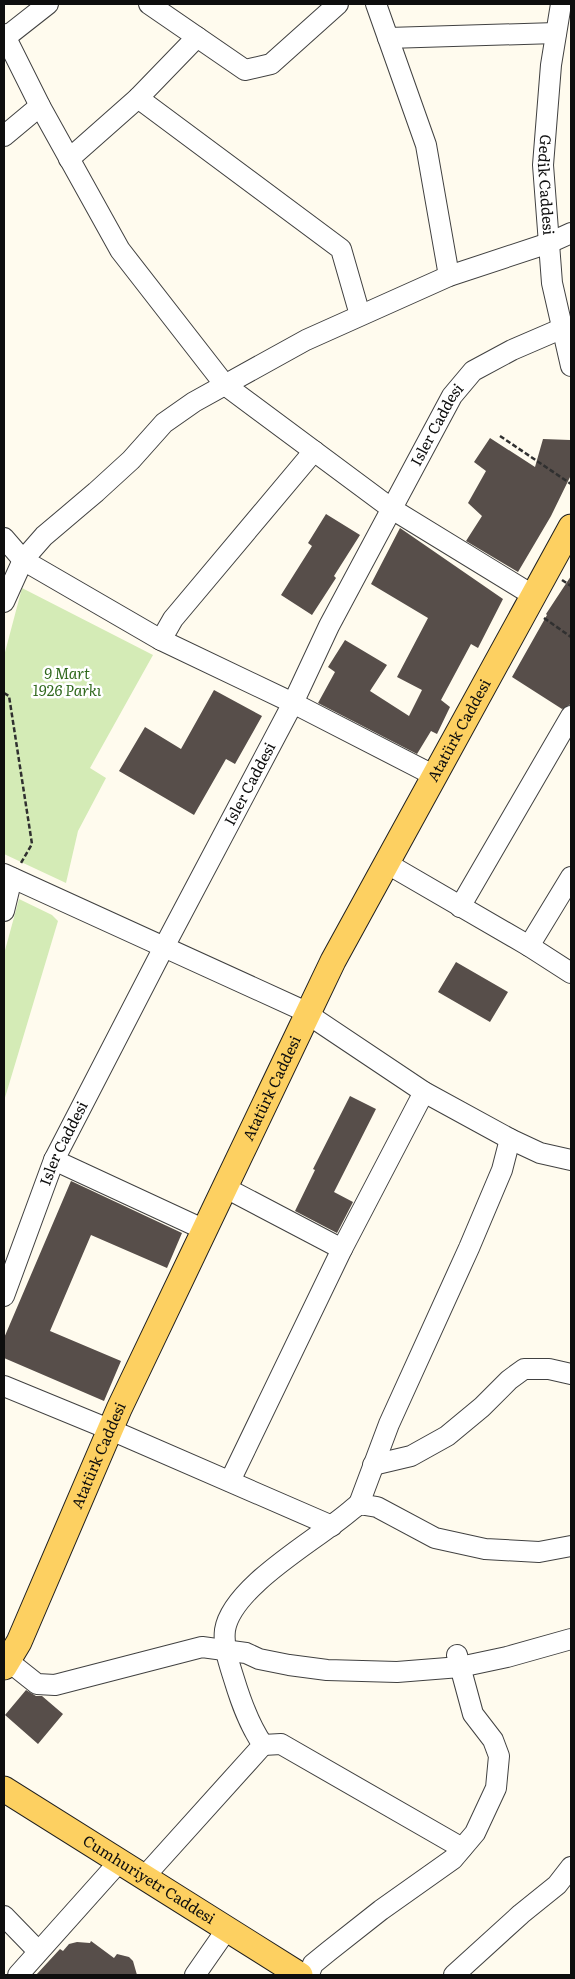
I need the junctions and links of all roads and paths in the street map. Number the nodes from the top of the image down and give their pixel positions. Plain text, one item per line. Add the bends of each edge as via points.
1 (48, 4) edge
2 (149, 4) edge
3 (338, 4) edge
4 (376, 4) edge
5 (562, 4) edge
6 (556, 33) junction
7 (5, 36) edge
8 (196, 38) junction
9 (388, 38) junction
10 (138, 98) junction
11 (40, 106) junction
12 (4, 136) edge
13 (70, 159) junction
14 (571, 233) edge
15 (549, 243) junction
16 (449, 276) junction
17 (360, 316) junction
18 (563, 328) junction
19 (571, 366) edge
20 (225, 385) junction
21 (500, 436) dead end
22 (314, 451) junction
23 (571, 484) edge
24 (392, 509) junction
25 (571, 527) edge
26 (4, 538) edge
27 (24, 560) junction
28 (4, 602) edge
29 (531, 602) junction
30 (571, 637) edge
31 (161, 640) junction
32 (4, 693) edge
33 (293, 703) junction
34 (571, 716) edge
35 (435, 776) junction
36 (386, 863) junction
37 (8, 876) edge
38 (571, 877) edge
39 (460, 906) junction
40 (4, 911) edge
41 (529, 946) junction
42 (164, 947) junction
43 (571, 973) edge
44 (308, 1014) junction
45 (424, 1092) junction
46 (510, 1139) junction
47 (54, 1160) junction
48 (571, 1160) edge
49 (224, 1187) junction
50 (205, 1230) junction
51 (342, 1249) junction
52 (4, 1296) edge
53 (571, 1374) edge
54 (4, 1386) edge
55 (111, 1430) junction
56 (373, 1465) junction
57 (230, 1481) junction
58 (359, 1504) junction
59 (332, 1526) junction
60 (571, 1546) edge
61 (571, 1625) edge
62 (571, 1639) edge
63 (225, 1651) junction
64 (458, 1661) junction
65 (6, 1664) edge
66 (263, 1745) junction
67 (4, 1789) edge
68 (462, 1848) junction
69 (119, 1862) junction
70 (571, 1867) edge
71 (144, 1878) junction
72 (4, 1916) edge
73 (227, 1929) junction
74 (38, 1951) junction
75 (301, 1974) edge
76 (18, 1975) edge
77 (195, 1975) edge
78 (454, 1975) edge

1 - 7 street
2 - 8 street
3 - 8 street via 271,64 245,70
4 - 9 street
5 - 6 street, Gedik Caddesi
6 - 9 street
6 - 15 street, Gedik Caddesi via 543,165
7 - 11 street
8 - 10 street
9 - 16 street via 426,145
10 - 13 street
10 - 17 street via 341,249
11 - 12 street
11 - 13 street
13 - 20 street via 120,250
14 - 15 street
15 - 16 street
15 - 18 street, Gedik Caddesi via 552,282
16 - 17 street
17 - 20 street via 306,340
18 - 19 street, Gedik Caddesi
18 - 24 street, Isler Caddesi via 473,371 452,396
20 - 22 street
20 - 27 street via 164,423 130,460 44,536
21 - 23 path
22 - 24 street
22 - 31 street via 173,619
24 - 29 street
24 - 33 street, Isler Caddesi via 329,626
25 - 29 main road, Atatürk Caddesi
26 - 27 street
27 - 28 street
27 - 31 street
29 - 30 path
29 - 35 main road, Atatürk Caddesi
31 - 33 street
32 - 37 path via 9,696 32,844
33 - 35 street
33 - 42 street, Isler Caddesi
34 - 39 street
35 - 36 main road, Atatürk Caddesi
36 - 39 street
36 - 44 main road, Atatürk Caddesi
37 - 40 street
37 - 42 street
38 - 41 street
39 - 41 street
41 - 43 street
42 - 44 street
42 - 47 street, Isler Caddesi
44 - 45 street
44 - 49 main road, Atatürk Caddesi
45 - 46 street
45 - 51 street
46 - 48 street via 540,1153
46 - 56 street via 502,1170 470,1248
47 - 50 street
47 - 52 street, Isler Caddesi
49 - 50 main road, Atatürk Caddesi
49 - 51 street
50 - 55 main road, Atatürk Caddesi
51 - 57 street
53 - 56 street via 548,1369 524,1369 447,1436 411,1456
54 - 55 street
55 - 57 street
55 - 65 main road, Atatürk Caddesi via 27,1624
56 - 58 street
57 - 59 street
58 - 59 street
58 - 60 street via 377,1507 435,1538 485,1549 539,1552
59 - 63 street via 303,1545 254,1586 233,1610 225,1630
61 - 64 street
62 - 64 street via 507,1657
63 - 64 street via 246,1653 289,1665 363,1672 420,1671
63 - 65 street via 202,1646 55,1685 37,1684
63 - 66 street via 252,1730
64 - 68 street via 473,1714 493,1740 499,1756 496,1788 475,1833
66 - 68 street via 281,1744
66 - 71 street
67 - 69 main road, Cumhuriyetr Caddesi
68 - 75 street
69 - 71 main road, Cumhuriyetr Caddesi
69 - 74 street
70 - 78 street via 557,1886
71 - 73 main road, Cumhuriyetr Caddesi
72 - 74 street
73 - 75 main road, Cumhuriyetr Caddesi
73 - 77 street
74 - 76 street

